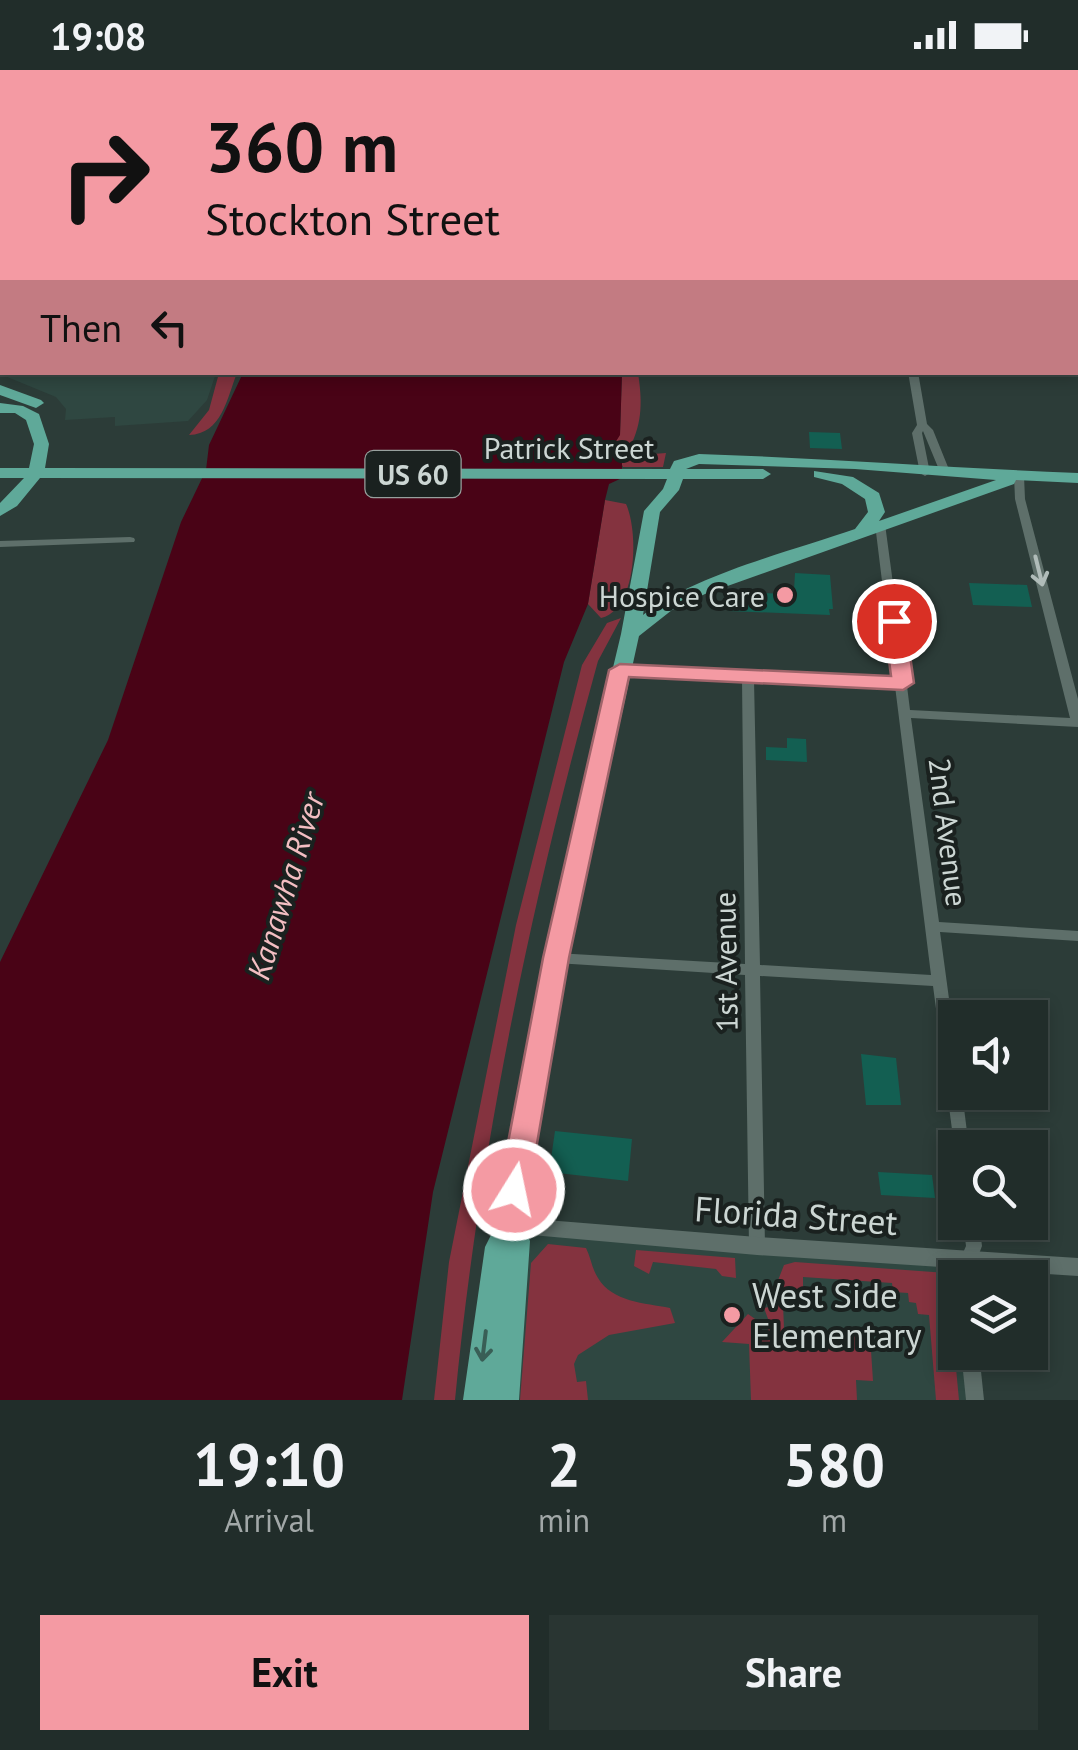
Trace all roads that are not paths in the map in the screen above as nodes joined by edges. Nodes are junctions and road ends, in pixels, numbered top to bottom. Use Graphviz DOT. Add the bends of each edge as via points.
graph roads {
  1 [pos="913,375"];
  2 [pos="0,390"];
  3 [pos="0,408"];
  4 [pos="922,425"];
  5 [pos="41,444"];
  6 [pos="924,468"];
  7 [pos="951,472"];
  8 [pos="820,474"];
  9 [pos="0,475"];
  10 [pos="1019,476"];
  11 [pos="1078,476"];
  12 [pos="947,502"];
  13 [pos="0,511"];
  14 [pos="871,527"];
  15 [pos="130,540"];
  16 [pos="0,544"];
  17 [pos="638,597"];
  18 [pos="660,611"];
  19 [pos="630,634"];
  20 [pos="620,670"];
  21 [pos="748,676"];
  22 [pos="903,683"];
  23 [pos="906,714"];
  24 [pos="1078,722"];
  25 [pos="934,927"];
  26 [pos="1078,936"];
  27 [pos="556,958"];
  28 [pos="753,972"];
  29 [pos="938,981"];
  30 [pos="959,1130"];
  31 [pos="509,1225"];
  32 [pos="756,1246"];
  33 [pos="938,1265"];
  34 [pos="1048,1267"];
  35 [pos="1078,1267"];
  36 [pos="972,1370"];
  37 [pos="478,1400"];
  38 [pos="504,1400"];
  39 [pos="976,1400"];
  1 -- 4 [label="street"];
  2 -- 5 [label="main road" via="42,408 48,426"];
  3 -- 5 [label="main road" via="33,416"];
  4 -- 6 [label="street" via="917,433"];
  4 -- 7 [label="street"];
  5 -- 13 [label="main road" via="33,480"];
  6 -- 7 [label="main road, Patrick Street / US 60"];
  6 -- 8 [label="main road, Patrick Street / US 60"];
  6 -- 17 [label="main road" via="683,462 652,511"];
  7 -- 10 [label="main road, Patrick Street / US 60"];
  7 -- 11 [label="main road, Patrick Street / US 60"];
  7 -- 12 [label="main road"];
  8 -- 9 [label="main road, Patrick Street / US 60"];
  8 -- 14 [label="main road" via="873,496 877,512"];
  10 -- 11 [label="main road, Patrick Street / US 60"];
  10 -- 12 [label="main road"];
  10 -- 24 [label="street, one-way"];
  12 -- 14 [label="main road"];
  14 -- 18 [label="main road" via="698,590"];
  14 -- 22 [label="street, 2nd Avenue"];
  15 -- 16 [label="street"];
  17 -- 18 [label="main road" via="644,609"];
  17 -- 19 [label="main road"];
  18 -- 19 [label="main road"];
  19 -- 20 [label="main road"];
  20 -- 21 [label="street"];
  20 -- 27 [label="main road"];
  21 -- 22 [label="street"];
  21 -- 28 [label="street, 1st Avenue"];
  22 -- 23 [label="street, 2nd Avenue"];
  23 -- 24 [label="street"];
  23 -- 25 [label="street, 2nd Avenue"];
  25 -- 26 [label="street"];
  25 -- 29 [label="street, 2nd Avenue"];
  27 -- 28 [label="street"];
  27 -- 31 [label="main road"];
  28 -- 29 [label="street"];
  28 -- 32 [label="street, 1st Avenue"];
  29 -- 30 [label="street, 2nd Avenue"];
  31 -- 32 [label="street, Florida Street"];
  31 -- 37 [label="main road, one-way" via="499,1247"];
  31 -- 38 [label="main road" via="516,1249"];
  32 -- 33 [label="street, Florida Street"];
  34 -- 35 [label="street, Florida Street"];
  36 -- 39 [label="street"];
}
